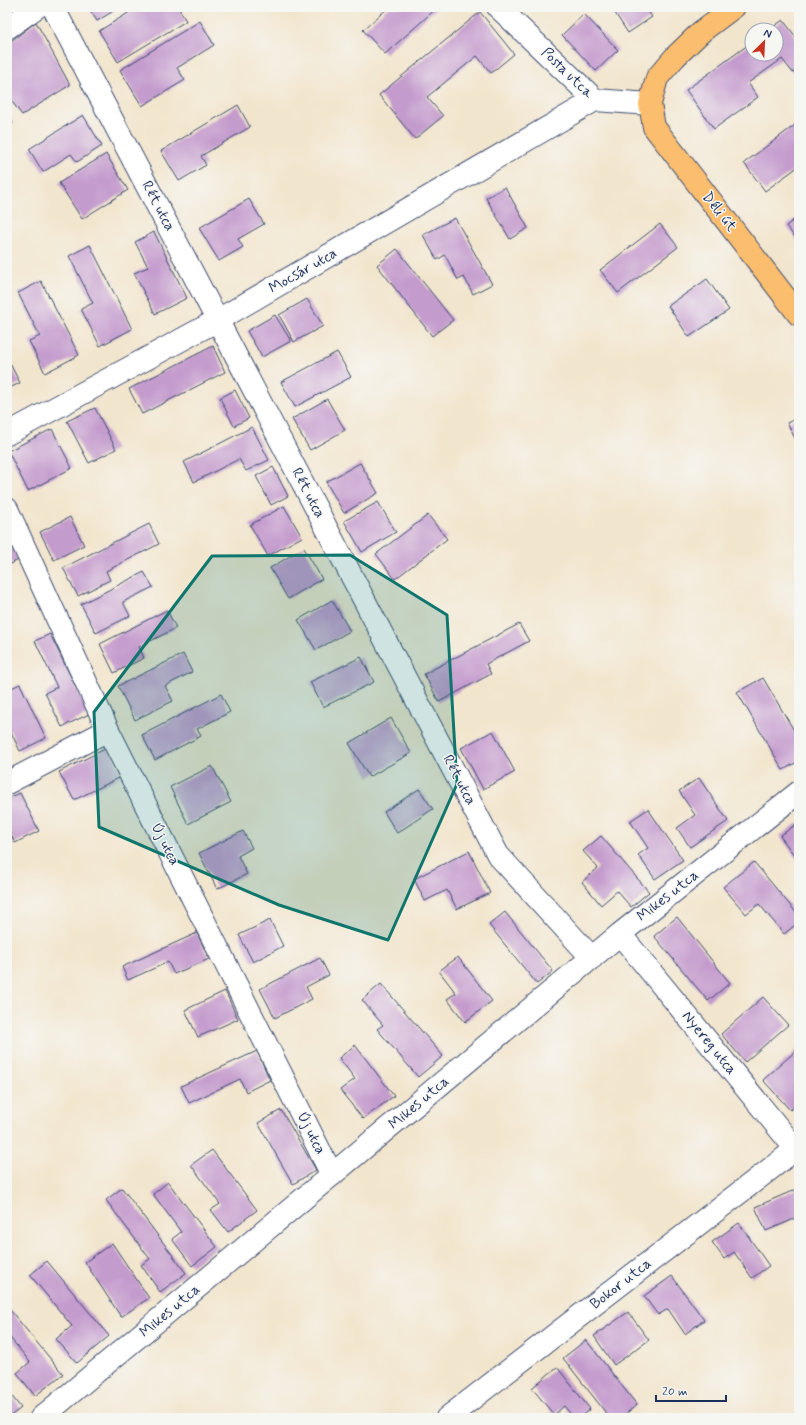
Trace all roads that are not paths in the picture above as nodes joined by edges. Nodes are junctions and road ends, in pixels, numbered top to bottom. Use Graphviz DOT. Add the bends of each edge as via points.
graph roads {
  1 [pos="37,7"];
  2 [pos="54,7"];
  3 [pos="498,7"];
  4 [pos="734,7"];
  5 [pos="7,28"];
  6 [pos="595,100"];
  7 [pos="650,104"];
  8 [pos="799,315"];
  9 [pos="218,320"];
  10 [pos="7,434"];
  11 [pos="7,508"];
  12 [pos="108,730"];
  13 [pos="7,783"];
  14 [pos="799,792"];
  15 [pos="620,934"];
  16 [pos="592,958"];
  17 [pos="798,1151"];
  18 [pos="332,1175"];
  19 [pos="41,1418"];
  20 [pos="447,1418"];
  1 -- 5 [label="street"];
  2 -- 9 [label="street, Rét utca"];
  3 -- 6 [label="street, Posta utca"];
  4 -- 7 [label="main road" via="702,31 675,57 657,78"];
  6 -- 7 [label="street, Posta utca"];
  6 -- 9 [label="street, Mocsár utca"];
  7 -- 8 [label="main road, Déli út" via="654,127"];
  9 -- 10 [label="street, Mocsár utca"];
  9 -- 16 [label="street, Rét utca" via="498,855"];
  11 -- 12 [label="street, Új utca"];
  12 -- 13 [label="street"];
  12 -- 18 [label="street, Új utca"];
  14 -- 15 [label="street, Mikes utca"];
  15 -- 16 [label="street, Mikes utca"];
  15 -- 17 [label="street, Nyereg utca"];
  16 -- 18 [label="street, Mikes utca"];
  17 -- 20 [label="street, Bokor utca"];
  18 -- 19 [label="street, Mikes utca"];
}
